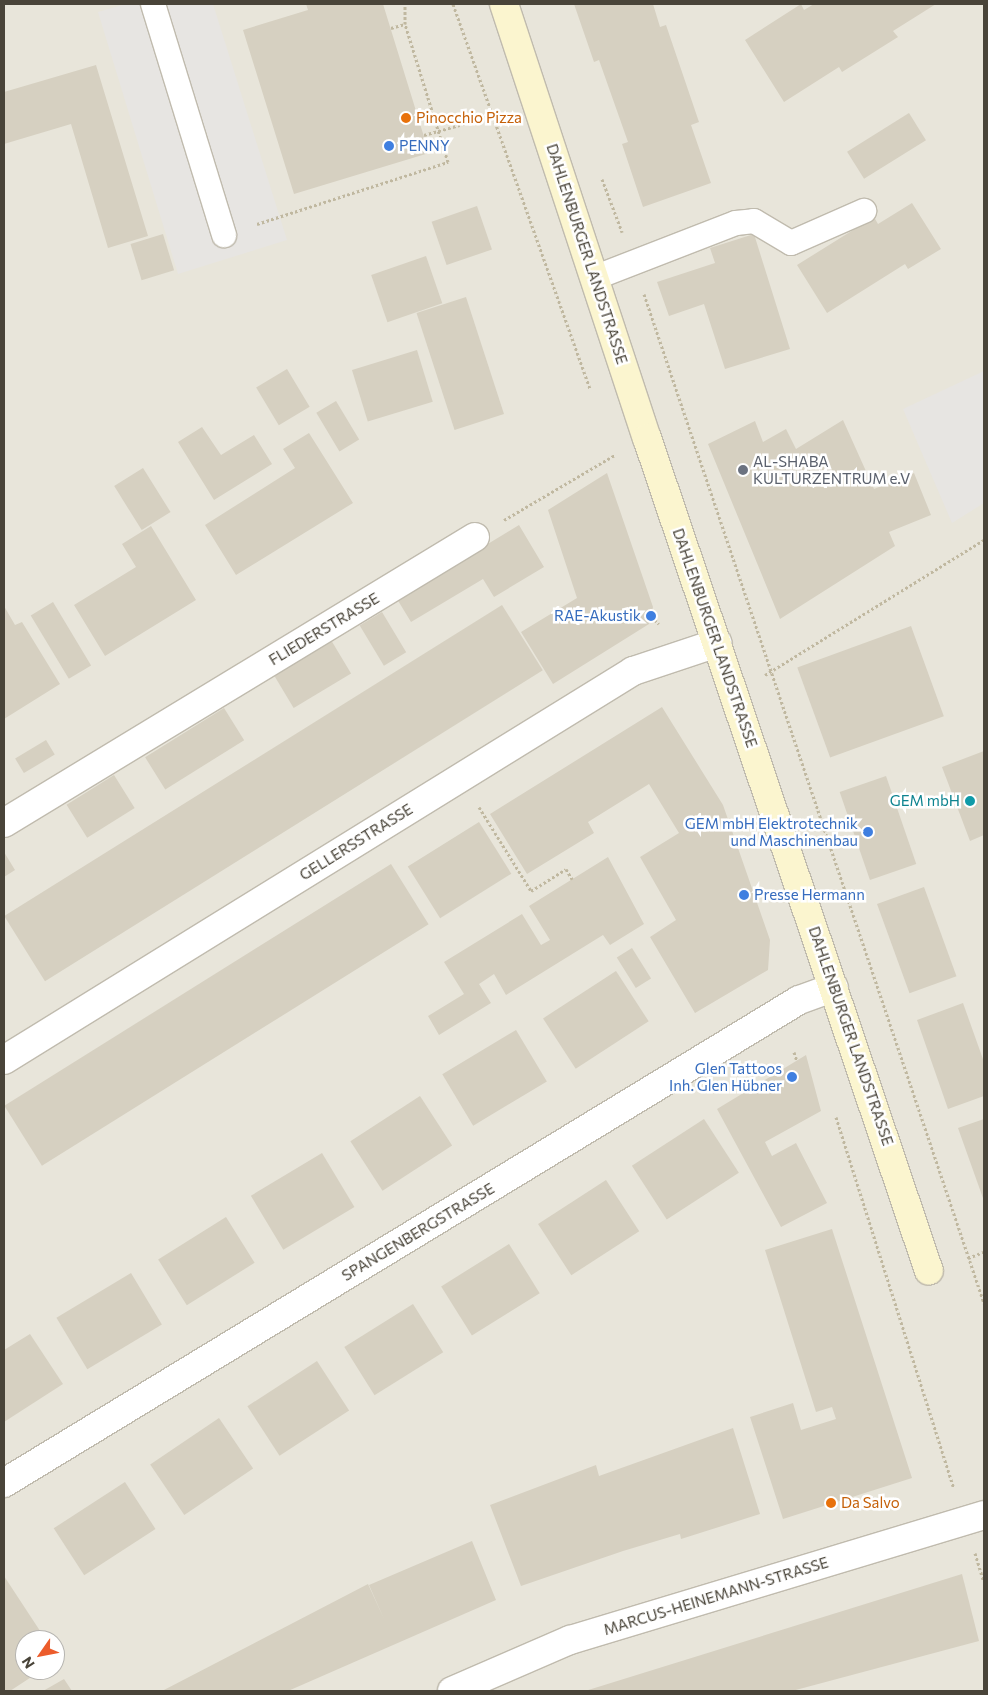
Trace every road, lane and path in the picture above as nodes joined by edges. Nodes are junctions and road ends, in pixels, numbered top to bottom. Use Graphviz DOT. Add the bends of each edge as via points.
graph roads {
  1 [pos="153,4"];
  2 [pos="405,4"];
  3 [pos="452,4"];
  4 [pos="504,4"];
  5 [pos="405,24"];
  6 [pos="391,28"];
  7 [pos="492,116"];
  8 [pos="438,132"];
  9 [pos="424,136"];
  10 [pos="599,171"];
  11 [pos="864,211"];
  12 [pos="224,235"];
  13 [pos="634,264"];
  14 [pos="594,278"];
  15 [pos="591,391"];
  16 [pos="647,438"];
  17 [pos="611,446"];
  18 [pos="614,456"];
  19 [pos="618,465"];
  20 [pos="475,537"];
  21 [pos="984,540"];
  22 [pos="651,616"];
  23 [pos="660,626"];
  24 [pos="717,643"];
  25 [pos="773,670"];
  26 [pos="734,694"];
  27 [pos="485,817"];
  28 [pos="4,823"];
  29 [pos="572,879"];
  30 [pos="834,987"];
  31 [pos="794,1052"];
  32 [pos="4,1060"];
  33 [pos="797,1061"];
  34 [pos="834,1111"];
  35 [pos="929,1271"];
  36 [pos="984,1303"];
  37 [pos="4,1483"];
  38 [pos="974,1518"];
  39 [pos="984,1582"];
  40 [pos="452,1691"];
  1 -- 12 [label="lane"];
  2 -- 5 [label="path"];
  3 -- 7 [label="path"];
  4 -- 14 [label="main road, DAHLENBURGER LANDSTRASSE"];
  5 -- 6 [label="path"];
  5 -- 8 [label="path"];
  7 -- 8 [label="path"];
  7 -- 15 [label="path"];
  8 -- 9 [label="path"];
  8 -- 12 [label="path" via="448,162"];
  10 -- 13 [label="path"];
  11 -- 13 [label="lane" via="791,243 754,221 736,223"];
  13 -- 14 [label="lane"];
  13 -- 25 [label="path"];
  14 -- 16 [label="main road, DAHLENBURGER LANDSTRASSE"];
  16 -- 18 [label="path"];
  16 -- 24 [label="main road, DAHLENBURGER LANDSTRASSE"];
  17 -- 18 [label="path"];
  18 -- 19 [label="path"];
  18 -- 20 [label="path"];
  20 -- 28 [label="street, FLIEDERSTRASSE"];
  21 -- 25 [label="path"];
  22 -- 23 [label="path"];
  24 -- 26 [label="main road, DAHLENBURGER LANDSTRASSE"];
  24 -- 32 [label="street, GELLERSSTRASSE" via="633,670"];
  25 -- 26 [label="path"];
  25 -- 36 [label="path"];
  26 -- 30 [label="main road, DAHLENBURGER LANDSTRASSE"];
  27 -- 29 [label="path" via="531,892 566,869"];
  30 -- 35 [label="main road, DAHLENBURGER LANDSTRASSE"];
  30 -- 37 [label="street, SPANGENBERGSTRASSE" via="800,1000"];
  31 -- 33 [label="path"];
  34 -- 38 [label="path"];
  38 -- 39 [label="path"];
  38 -- 40 [label="street, MARCUS-HEINEMANN-STRASSE" via="570,1640"];
}
